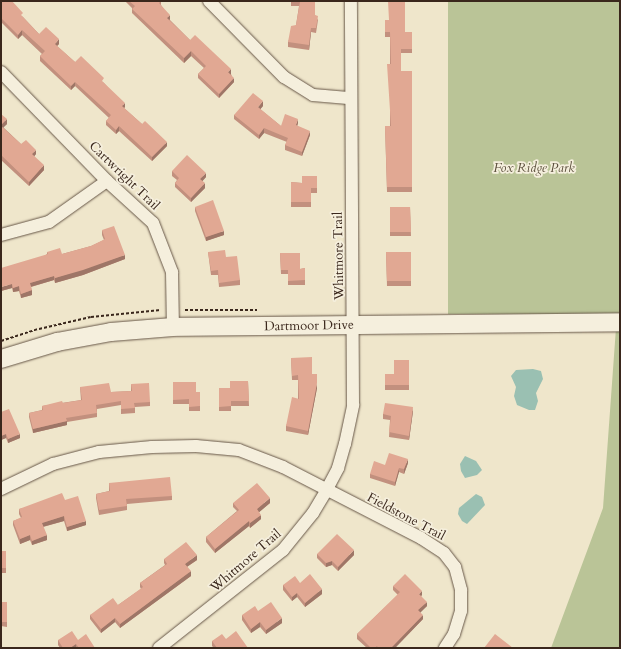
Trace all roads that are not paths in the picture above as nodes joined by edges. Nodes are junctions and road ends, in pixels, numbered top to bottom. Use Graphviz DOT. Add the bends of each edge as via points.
graph roads {
  1 [pos="209,1"];
  2 [pos="351,1"];
  3 [pos="1,72"];
  4 [pos="351,98"];
  5 [pos="107,181"];
  6 [pos="1,235"];
  7 [pos="620,322"];
  8 [pos="353,326"];
  9 [pos="173,327"];
  10 [pos="1,358"];
  11 [pos="1,489"];
  12 [pos="326,491"];
  13 [pos="159,648"];
  14 [pos="444,648"];
  1 -- 4 [label="street" via="284,77 313,95"];
  2 -- 4 [label="street, Whitmore Trail"];
  3 -- 5 [label="street, Cartwright Trail"];
  4 -- 8 [label="street, Whitmore Trail"];
  5 -- 6 [label="street" via="49,222"];
  5 -- 9 [label="street, Cartwright Trail" via="153,223 172,272"];
  7 -- 8 [label="street, Dartmoor Drive"];
  8 -- 9 [label="street, Dartmoor Drive"];
  8 -- 12 [label="street, Whitmore Trail" via="352,405 342,456"];
  9 -- 10 [label="street, Dartmoor Drive" via="111,332 57,342"];
  11 -- 12 [label="street, Fieldstone Trail" via="53,464 99,452 196,446 239,450 283,467"];
  12 -- 13 [label="street, Whitmore Trail" via="313,513 283,550"];
  12 -- 14 [label="street, Fieldstone Trail" via="421,538 444,553 455,567 461,590 461,611 454,634"];
}
